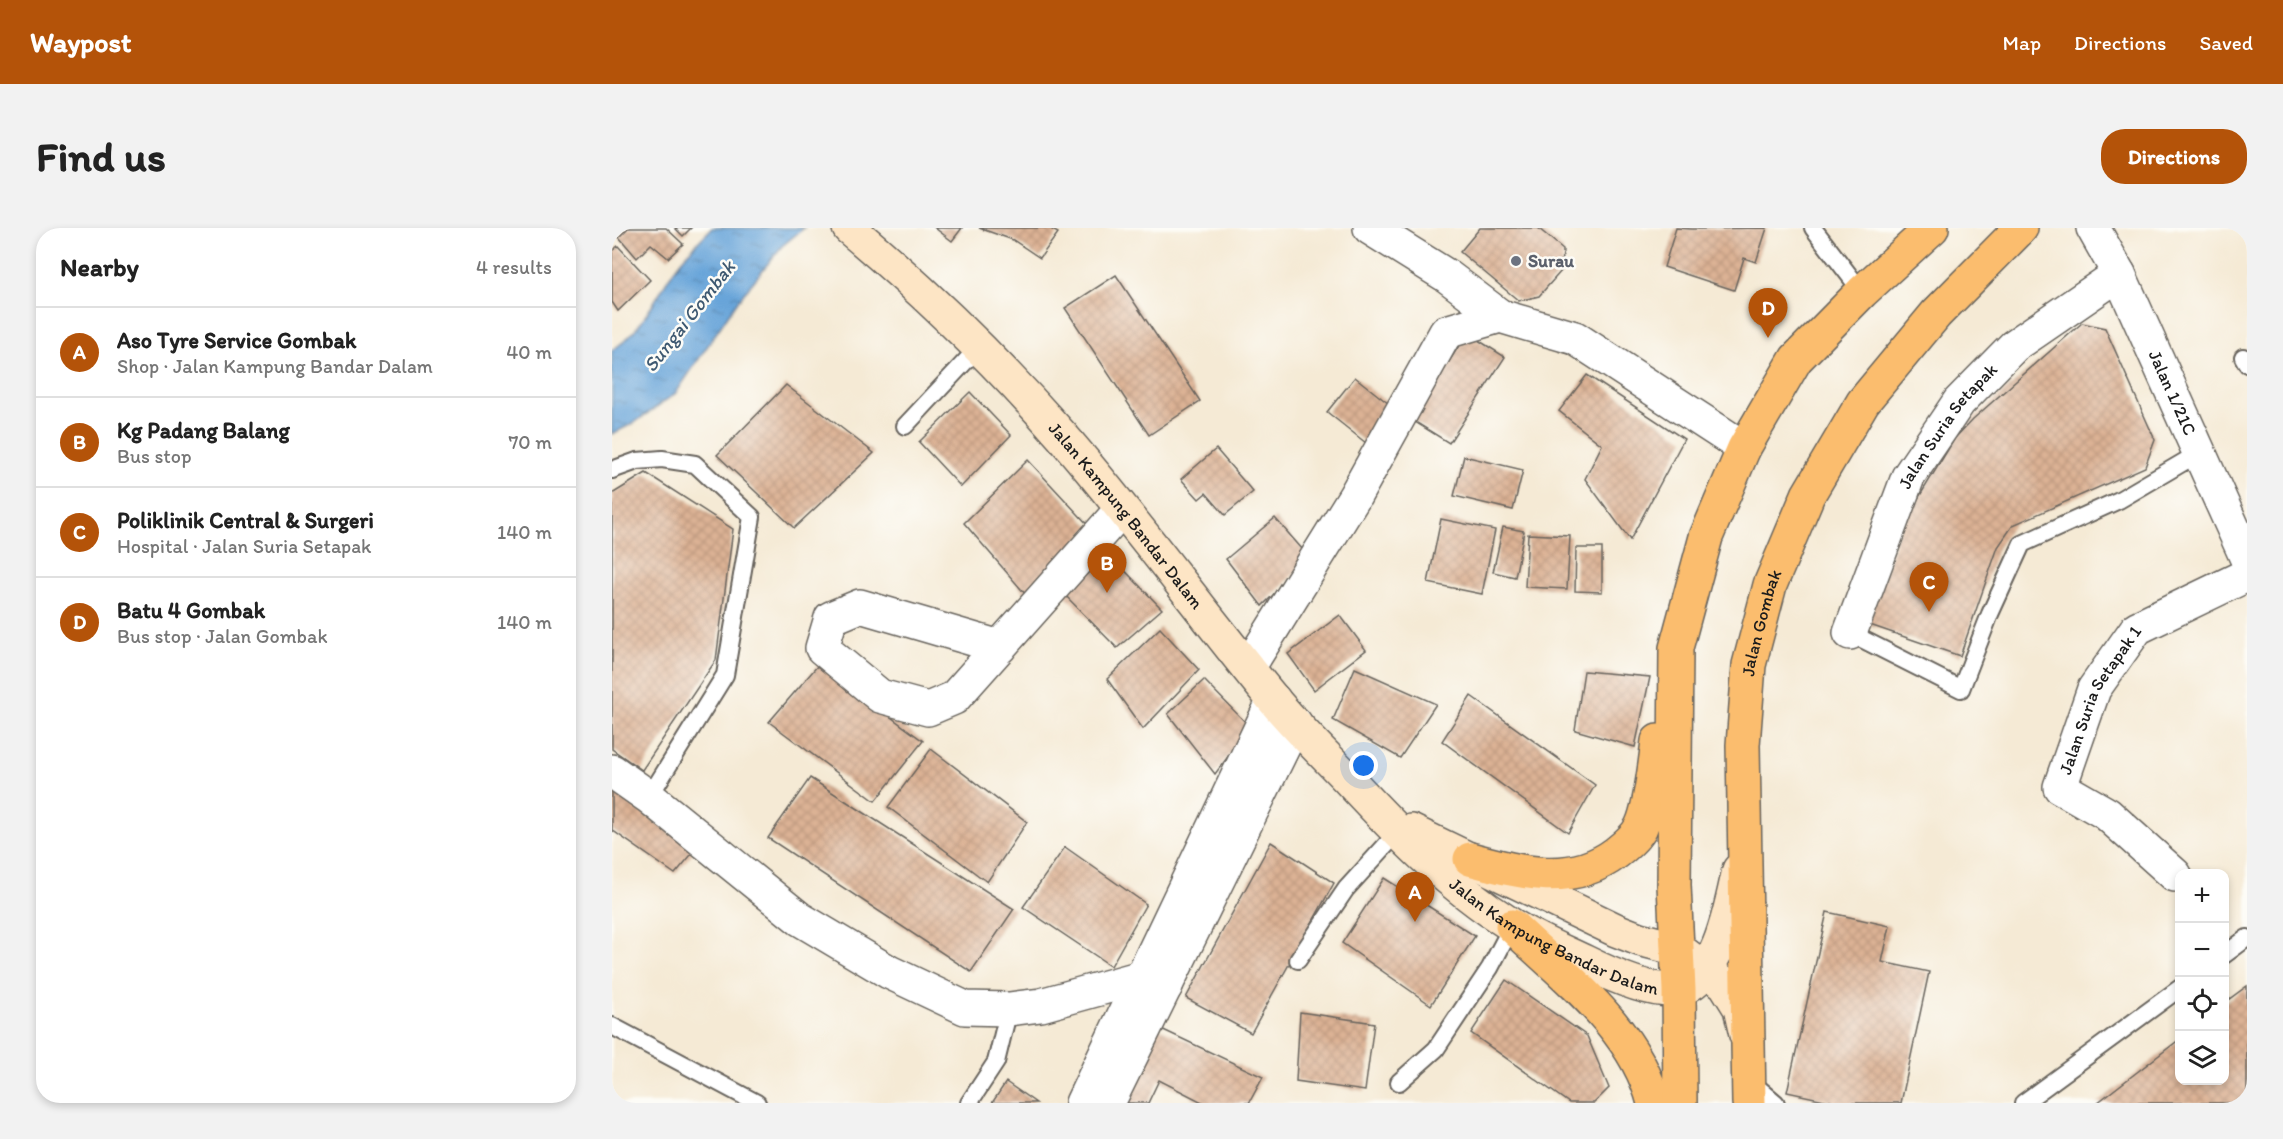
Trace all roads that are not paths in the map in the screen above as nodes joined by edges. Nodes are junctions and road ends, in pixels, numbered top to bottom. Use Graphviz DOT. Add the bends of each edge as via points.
graph roads {
  1 [pos="1370,228"];
  2 [pos="1812,228"];
  3 [pos="1932,228"];
  4 [pos="2020,228"];
  5 [pos="2093,228"];
  6 [pos="859,235"];
  7 [pos="2119,274"];
  8 [pos="1862,292"];
  9 [pos="1500,316"];
  10 [pos="978,348"];
  11 [pos="905,426"];
  12 [pos="1744,448"];
  13 [pos="2199,453"];
  14 [pos="612,470"];
  15 [pos="1121,510"];
  16 [pos="2247,559"];
  17 [pos="2247,575"];
  18 [pos="1850,633"];
  19 [pos="999,647"];
  20 [pos="1676,648"];
  21 [pos="1248,668"];
  22 [pos="1284,712"];
  23 [pos="612,771"];
  24 [pos="649,797"];
  25 [pos="1391,825"];
  26 [pos="1744,848"];
  27 [pos="1470,859"];
  28 [pos="2175,875"];
  29 [pos="1512,926"];
  30 [pos="2247,938"];
  31 [pos="1678,949"];
  32 [pos="2229,951"];
  33 [pos="1298,960"];
  34 [pos="1707,969"];
  35 [pos="1154,982"];
  36 [pos="1679,990"];
  37 [pos="2175,992"];
  38 [pos="1009,1009"];
  39 [pos="612,1026"];
  40 [pos="1749,1047"];
  41 [pos="1400,1082"];
  42 [pos="1749,1092"];
  43 [pos="757,1103"];
  44 [pos="969,1103"];
  45 [pos="1082,1103"];
  46 [pos="1108,1103"];
  47 [pos="1654,1103"];
  48 [pos="1680,1103"];
  49 [pos="1776,1103"];
  50 [pos="2023,1103"];
  1 -- 9 [label="street" via="1447,276"];
  2 -- 8 [label="lane"];
  3 -- 8 [label="main road"];
  4 -- 26 [label="main road, Jalan Gombak" via="1936,314 1863,402 1808,495 1770,585 1749,665 1743,745"];
  5 -- 7 [label="street, Jalan 1/21C"];
  6 -- 10 [label="street, Jalan Kampung Bandar Dalam"];
  7 -- 13 [label="street, Jalan 1/21C"];
  7 -- 18 [label="street, Jalan Suria Setapak" via="2014,346 1959,402 1908,477"];
  8 -- 12 [label="main road" via="1796,359"];
  9 -- 12 [label="street" via="1575,338"];
  9 -- 21 [label="street" via="1446,332 1355,496"];
  10 -- 11 [label="lane"];
  10 -- 15 [label="street, Jalan Kampung Bandar Dalam" via="1061,436"];
  12 -- 20 [label="main road" via="1706,537"];
  13 -- 16 [label="street, Jalan 1/21C"];
  13 -- 18 [label="lane" via="2119,500 2022,544 1961,689"];
  14 -- 24 [label="lane" via="637,461 663,459 695,464 752,518 725,675"];
  15 -- 19 [label="street"];
  15 -- 21 [label="street, Jalan Kampung Bandar Dalam"];
  17 -- 28 [label="street, Jalan Suria Setapak 1" via="2137,628 2094,689 2060,787 2107,814"];
  19 -- 19 [label="street" via="860,606 831,618 822,648 880,696 928,709 954,698"];
  20 -- 27 [label="main road" via="1641,827 1625,846 1607,860 1558,875 1525,873"];
  20 -- 31 [label="main road" via="1674,885"];
  21 -- 22 [label="street, Jalan Kampung Bandar Dalam"];
  22 -- 25 [label="street, Jalan Kampung Bandar Dalam"];
  22 -- 35 [label="street"];
  23 -- 24 [label="street"];
  24 -- 38 [label="street" via="800,919 889,972 965,1008"];
  25 -- 27 [label="street, Jalan Kampung Bandar Dalam"];
  25 -- 29 [label="street, Jalan Kampung Bandar Dalam" via="1459,888"];
  25 -- 33 [label="lane"];
  26 -- 34 [label="street, Jalan Kampung Bandar Dalam" via="1729,915"];
  26 -- 40 [label="main road, Jalan Gombak"];
  27 -- 31 [label="street, Jalan Kampung Bandar Dalam" via="1616,930"];
  29 -- 36 [label="street, Jalan Kampung Bandar Dalam" via="1612,975 1644,986"];
  29 -- 41 [label="lane" via="1490,968 1436,1049"];
  29 -- 47 [label="main road" via="1599,1009 1632,1051"];
  30 -- 32 [label="lane"];
  31 -- 34 [label="street, Jalan Kampung Bandar Dalam"];
  31 -- 36 [label="main road"];
  34 -- 36 [label="street, Jalan Kampung Bandar Dalam" via="1696,982"];
  34 -- 40 [label="street, Jalan Kampung Bandar Dalam" via="1725,984 1740,1008"];
  35 -- 38 [label="street"];
  35 -- 45 [label="street"];
  35 -- 46 [label="street"];
  36 -- 48 [label="main road"];
  37 -- 50 [label="lane"];
  38 -- 44 [label="lane" via="996,1062"];
  39 -- 43 [label="lane"];
  40 -- 42 [label="main road, Jalan Gombak"];
  42 -- 49 [label="lane"];
}
